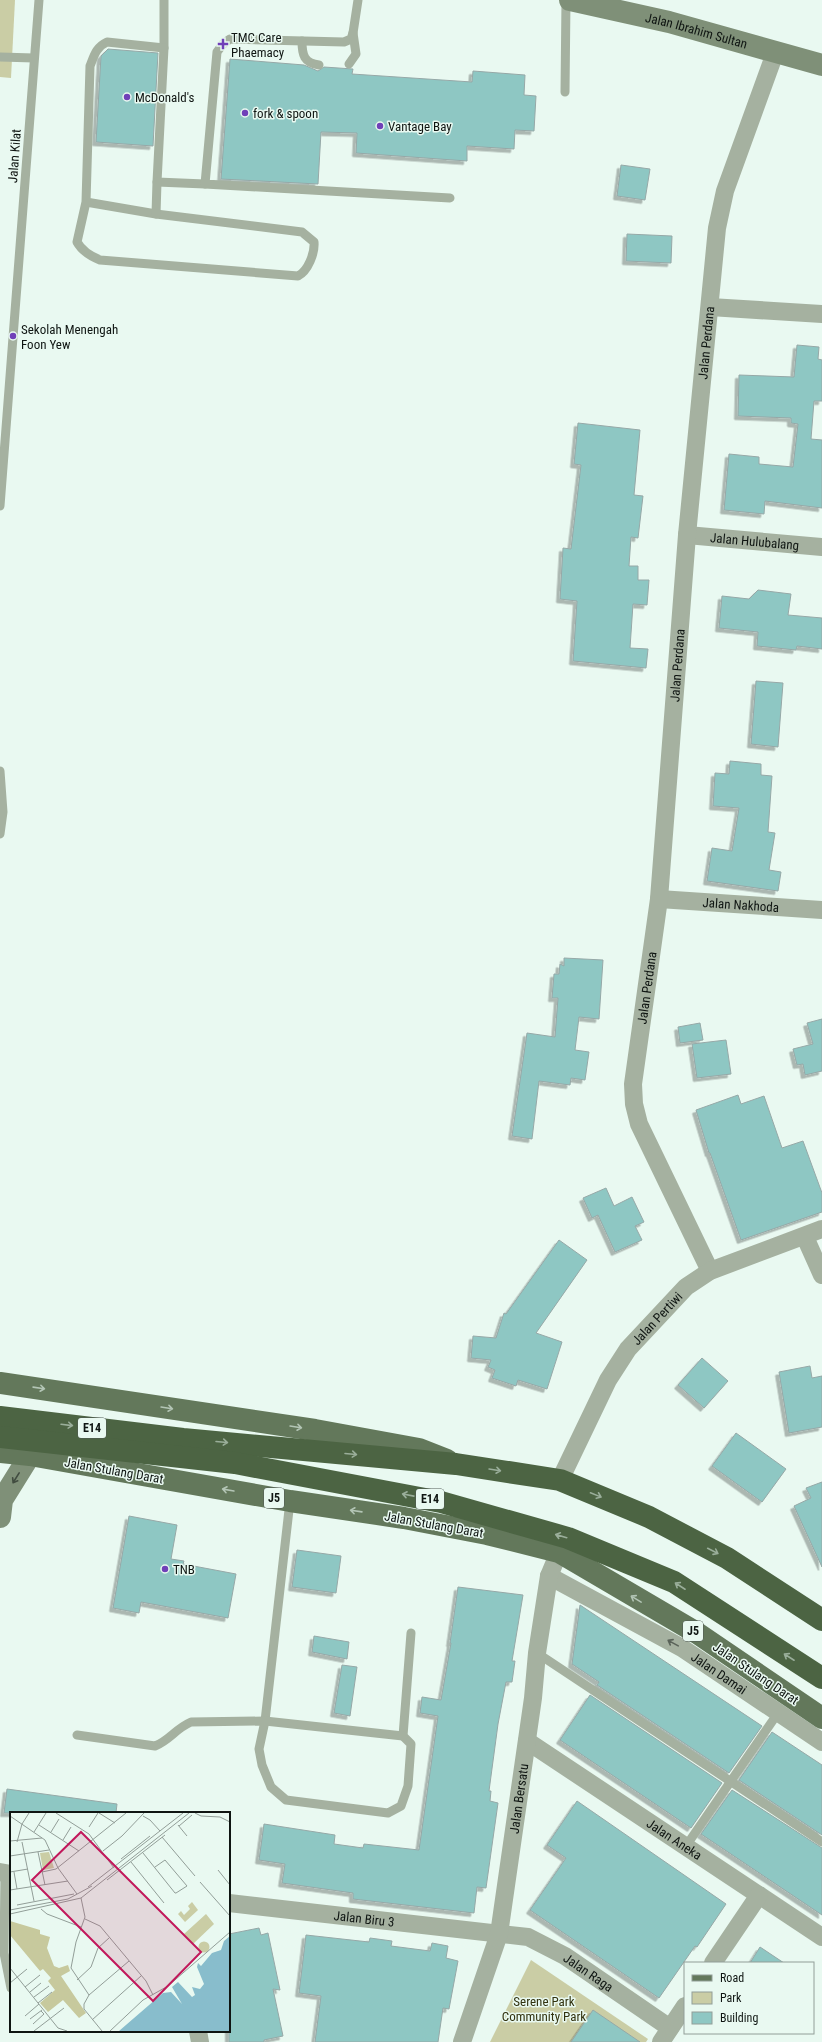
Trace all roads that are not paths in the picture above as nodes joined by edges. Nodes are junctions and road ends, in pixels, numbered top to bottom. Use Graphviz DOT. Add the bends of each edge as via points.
graph roads {
  1 [pos="39,0"];
  2 [pos="164,0"];
  3 [pos="358,0"];
  4 [pos="566,0"];
  5 [pos="570,0"];
  6 [pos="354,33"];
  7 [pos="302,40"];
  8 [pos="164,48"];
  9 [pos="775,53"];
  10 [pos="0,57"];
  11 [pos="34,58"];
  12 [pos="350,64"];
  13 [pos="319,65"];
  14 [pos="822,65"];
  15 [pos="565,92"];
  16 [pos="158,182"];
  17 [pos="206,184"];
  18 [pos="450,198"];
  19 [pos="86,202"];
  20 [pos="156,214"];
  21 [pos="710,307"];
  22 [pos="822,314"];
  23 [pos="4,392"];
  24 [pos="0,506"];
  25 [pos="687,535"];
  26 [pos="822,547"];
  27 [pos="0,771"];
  28 [pos="0,834"];
  29 [pos="659,899"];
  30 [pos="822,910"];
  31 [pos="822,1229"];
  32 [pos="805,1237"];
  33 [pos="710,1271"];
  34 [pos="822,1275"];
  35 [pos="0,1383"];
  36 [pos="0,1417"];
  37 [pos="0,1437"];
  38 [pos="0,1452"];
  39 [pos="30,1455"];
  40 [pos="456,1464"];
  41 [pos="560,1480"];
  42 [pos="290,1501"];
  43 [pos="1,1505"];
  44 [pos="559,1552"];
  45 [pos="549,1576"];
  46 [pos="822,1620"];
  47 [pos="410,1633"];
  48 [pos="537,1653"];
  49 [pos="822,1678"];
  50 [pos="778,1713"];
  51 [pos="822,1718"];
  52 [pos="265,1720"];
  53 [pos="77,1735"];
  54 [pos="403,1736"];
  55 [pos="527,1741"];
  56 [pos="822,1742"];
  57 [pos="731,1781"];
  58 [pos="822,1842"];
  59 [pos="686,1846"];
  60 [pos="5,1873"];
  61 [pos="759,1895"];
  62 [pos="230,1903"];
  63 [pos="499,1934"];
  64 [pos="822,1937"];
  65 [pos="2,1953"];
  66 [pos="714,1962"];
  67 [pos="10,1984"];
  68 [pos="684,2008"];
  69 [pos="198,2032"];
  70 [pos="666,2035"];
  71 [pos="200,2042"];
  72 [pos="462,2042"];
  1 -- 11 [label="lane, Jalan Kilat"];
  2 -- 8 [label="lane"];
  3 -- 6 [label="lane"];
  4 -- 15 [label="lane"];
  5 -- 9 [label="street, Jalan Ibrahim Sultan" via="719,35"];
  6 -- 7 [label="lane" via="351,39 344,42"];
  6 -- 12 [label="lane" via="356,54"];
  7 -- 13 [label="lane" via="304,58"];
  7 -- 17 [label="lane" via="230,39 217,52"];
  8 -- 16 [label="lane"];
  8 -- 19 [label="lane" via="106,42 94,54 90,66"];
  9 -- 14 [label="street, Jalan Ibrahim Sultan"];
  9 -- 21 [label="street, Jalan Perdana" via="725,191 717,228"];
  10 -- 11 [label="lane"];
  11 -- 23 [label="lane, Jalan Kilat"];
  16 -- 17 [label="lane"];
  16 -- 20 [label="lane"];
  17 -- 18 [label="lane"];
  19 -- 20 [label="lane"];
  19 -- 20 [label="lane" via="77,242 80,248 100,260 298,276 305,272 315,248 314,242 302,232"];
  21 -- 22 [label="street"];
  21 -- 25 [label="street, Jalan Perdana"];
  23 -- 24 [label="lane, Jalan Kilat"];
  25 -- 26 [label="street, Jalan Hulubalang"];
  25 -- 29 [label="street, Jalan Perdana"];
  27 -- 28 [label="lane" via="3,812"];
  29 -- 30 [label="street, Jalan Nakhoda"];
  29 -- 33 [label="street, Jalan Perdana" via="633,1084 634,1104 639,1124"];
  31 -- 32 [label="street, Jalan Pertiwi"];
  32 -- 33 [label="street, Jalan Pertiwi"];
  32 -- 34 [label="street"];
  33 -- 41 [label="street, Jalan Pertiwi" via="686,1287 628,1349 608,1380"];
  35 -- 40 [label="main road, one-way" via="419,1449"];
  36 -- 40 [label="highway, E14, one-way" via="183,1439"];
  49 -- 37 [label="highway, E14, one-way" via="674,1582 568,1538 441,1502 235,1463"];
  38 -- 39 [label="main road, Jalan Stulang Darat / J5"];
  42 -- 39 [label="main road, Jalan Stulang Darat / J5, one-way"];
  39 -- 43 [label="street, one-way"];
  40 -- 41 [label="highway, E14, one-way"];
  41 -- 46 [label="highway, E14, one-way" via="649,1517 727,1558"];
  44 -- 42 [label="main road, Jalan Stulang Darat / J5, one-way" via="487,1534 404,1518"];
  42 -- 52 [label="lane"];
  44 -- 45 [label="street, Jalan Bersatu"];
  51 -- 44 [label="main road, Jalan Stulang Darat / J5, one-way" via="697,1633"];
  45 -- 48 [label="street, Jalan Bersatu"];
  50 -- 45 [label="street, Jalan Damai, one-way" via="682,1648"];
  47 -- 54 [label="lane"];
  48 -- 55 [label="street, Jalan Bersatu"];
  48 -- 57 [label="lane"];
  50 -- 56 [label="street, Jalan Damai"];
  50 -- 57 [label="lane"];
  52 -- 53 [label="lane" via="190,1722 180,1727 166,1742 155,1746"];
  52 -- 54 [label="lane"];
  52 -- 54 [label="lane" via="259,1749 262,1765 271,1787 286,1800 388,1813 401,1806 408,1786 411,1744"];
  55 -- 59 [label="street, Jalan Aneka"];
  55 -- 63 [label="street, Jalan Bersatu"];
  57 -- 58 [label="lane"];
  57 -- 59 [label="lane"];
  59 -- 61 [label="street, Jalan Aneka"];
  60 -- 65 [label="lane"];
  61 -- 64 [label="street, Jalan Aneka"];
  61 -- 66 [label="street"];
  62 -- 63 [label="street, Jalan Biru 3"];
  63 -- 70 [label="street, Jalan Raga" via="528,1937 565,1956"];
  63 -- 72 [label="street, Jalan Bersatu"];
  65 -- 67 [label="lane"];
  68 -- 70 [label="street"];
  69 -- 71 [label="street"];
}
